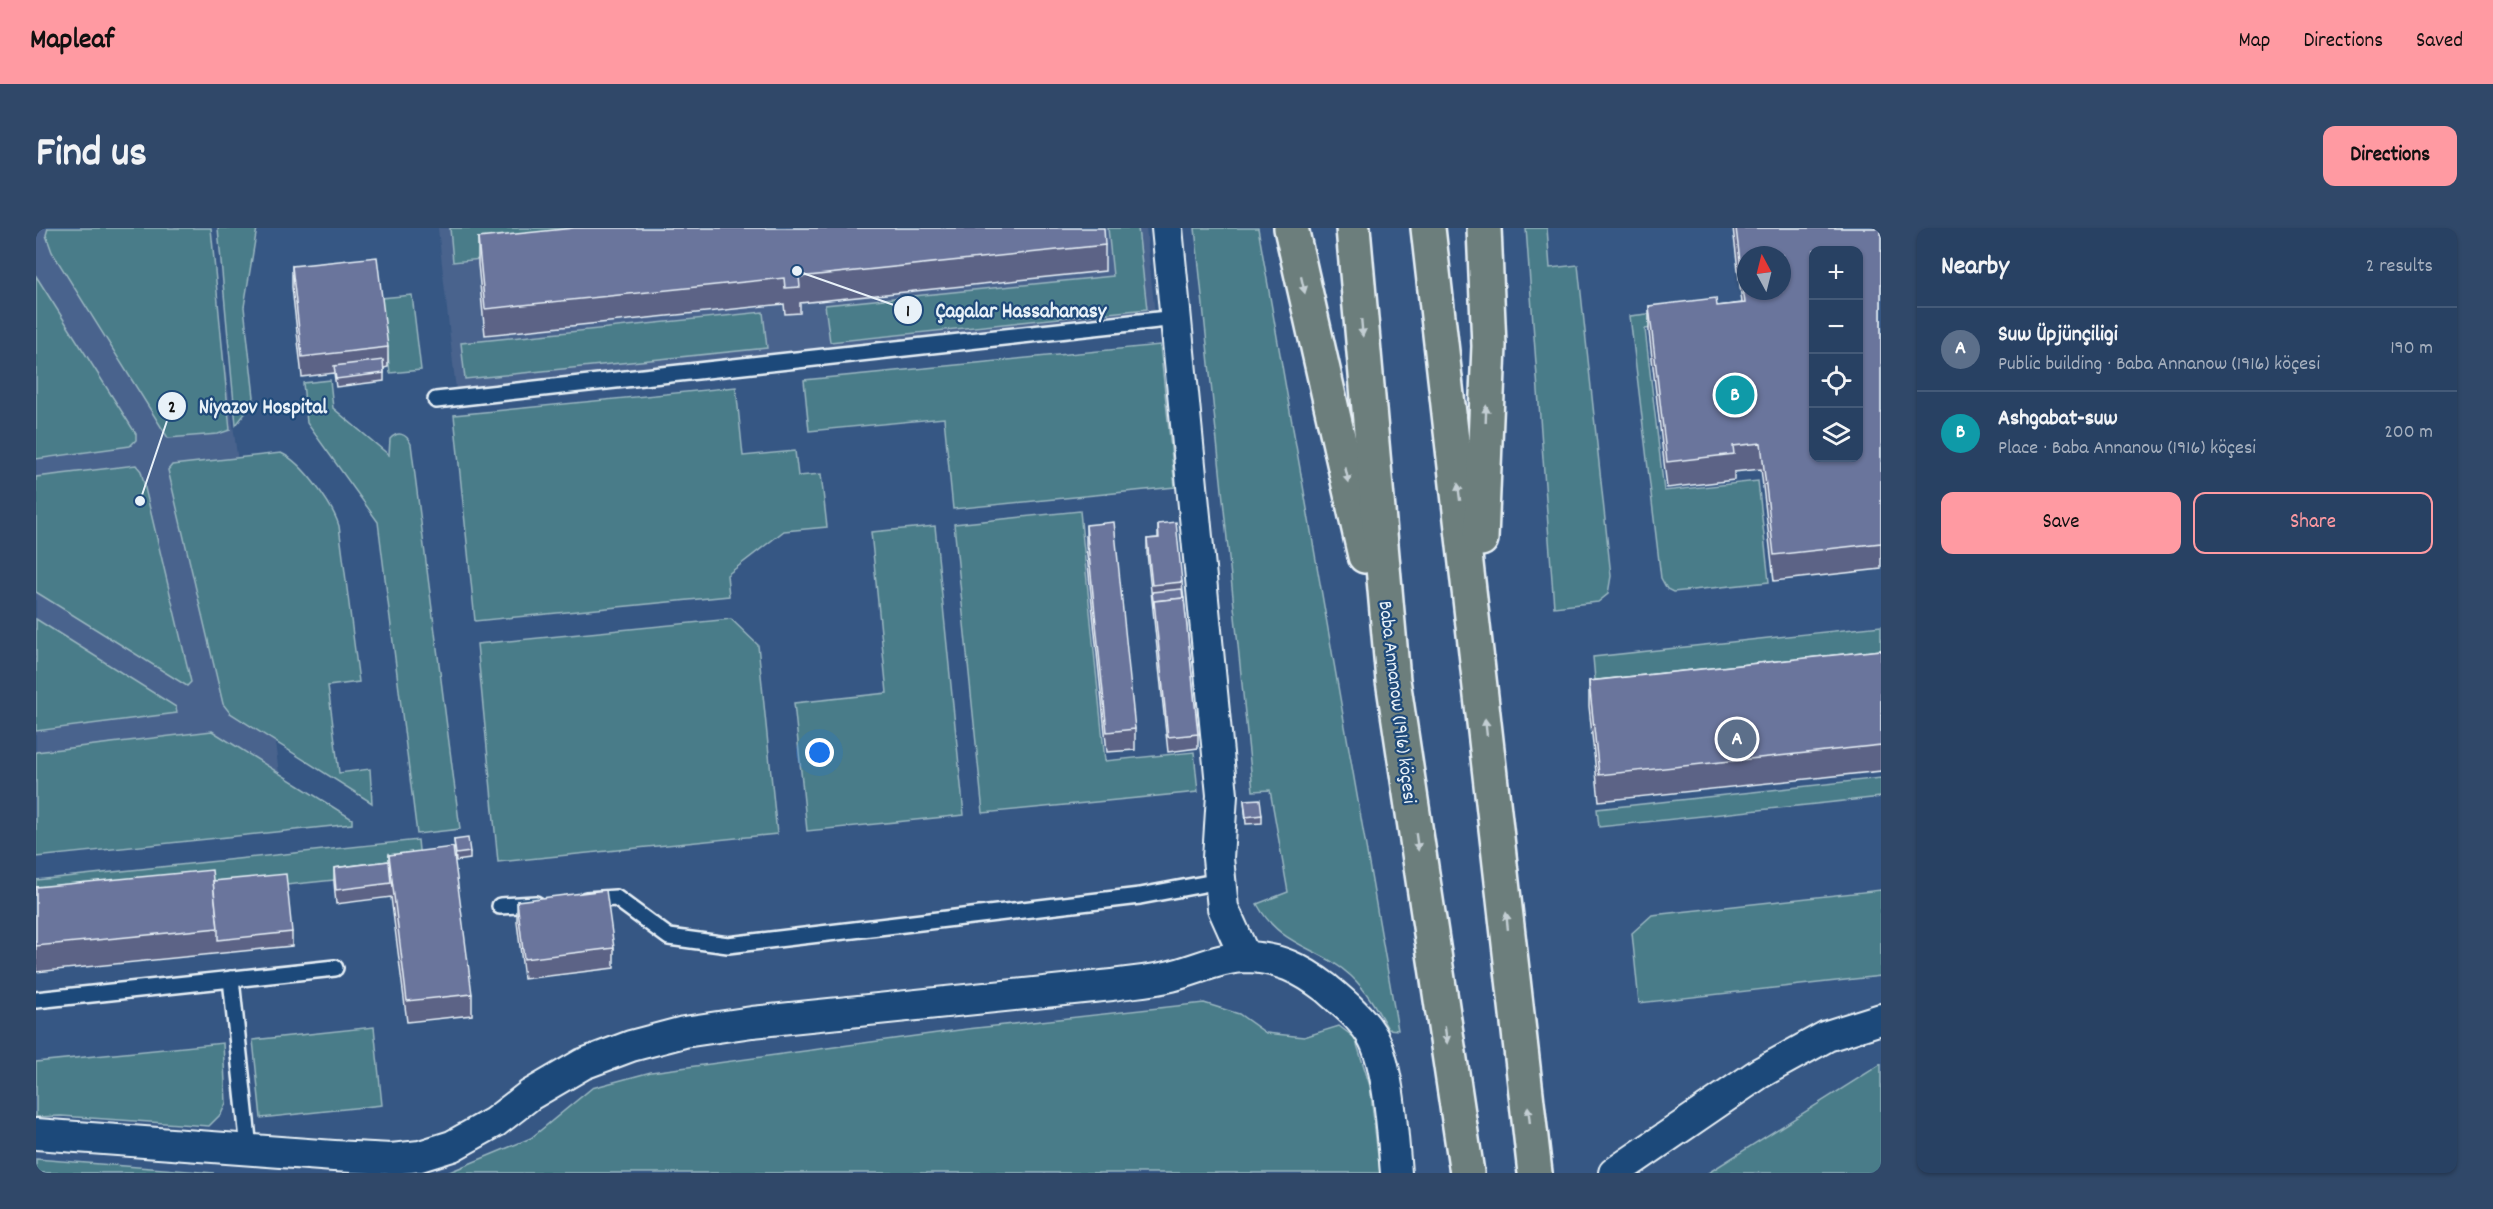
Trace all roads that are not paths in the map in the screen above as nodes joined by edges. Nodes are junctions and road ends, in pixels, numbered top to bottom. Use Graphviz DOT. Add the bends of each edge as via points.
graph roads {
  1 [pos="1167,228"];
  2 [pos="1290,228"];
  3 [pos="1353,228"];
  4 [pos="1428,228"];
  5 [pos="1484,228"];
  6 [pos="1176,318"];
  7 [pos="436,400"];
  8 [pos="1476,640"];
  9 [pos="1393,680"];
  10 [pos="1220,881"];
  11 [pos="570,902"];
  12 [pos="546,903"];
  13 [pos="500,906"];
  14 [pos="1245,957"];
  15 [pos="335,968"];
  16 [pos="231,979"];
  17 [pos="36,1000"];
  18 [pos="1881,1019"];
  19 [pos="36,1134"];
  20 [pos="249,1149"];
  21 [pos="1396,1173"];
  22 [pos="1467,1173"];
  23 [pos="1535,1173"];
  24 [pos="1614,1173"];
  1 -- 6 [label="street"];
  2 -- 9 [label="main road, one-way"];
  3 -- 9 [label="main road, Baba Annanow (1916) köçesi, one-way"];
  8 -- 4 [label="main road, one-way"];
  8 -- 5 [label="main road, one-way" via="1489,346"];
  6 -- 7 [label="lane"];
  6 -- 10 [label="street" via="1222,795"];
  23 -- 8 [label="main road, one-way"];
  9 -- 22 [label="main road, Baba Annanow (1916) köçesi, one-way"];
  10 -- 11 [label="lane" via="1140,896 728,945 669,937 616,898"];
  10 -- 14 [label="street" via="1222,908"];
  12 -- 13 [label="lane"];
  14 -- 20 [label="street" via="1170,976 1112,985 684,1032 583,1064 453,1146 420,1156 391,1159"];
  14 -- 21 [label="street" via="1276,960 1303,970 1342,1001 1371,1034 1379,1053 1391,1113"];
  15 -- 16 [label="lane"];
  16 -- 17 [label="lane"];
  16 -- 20 [label="lane"];
  18 -- 24 [label="street" via="1827,1036 1760,1073"];
  19 -- 20 [label="street"];
}
